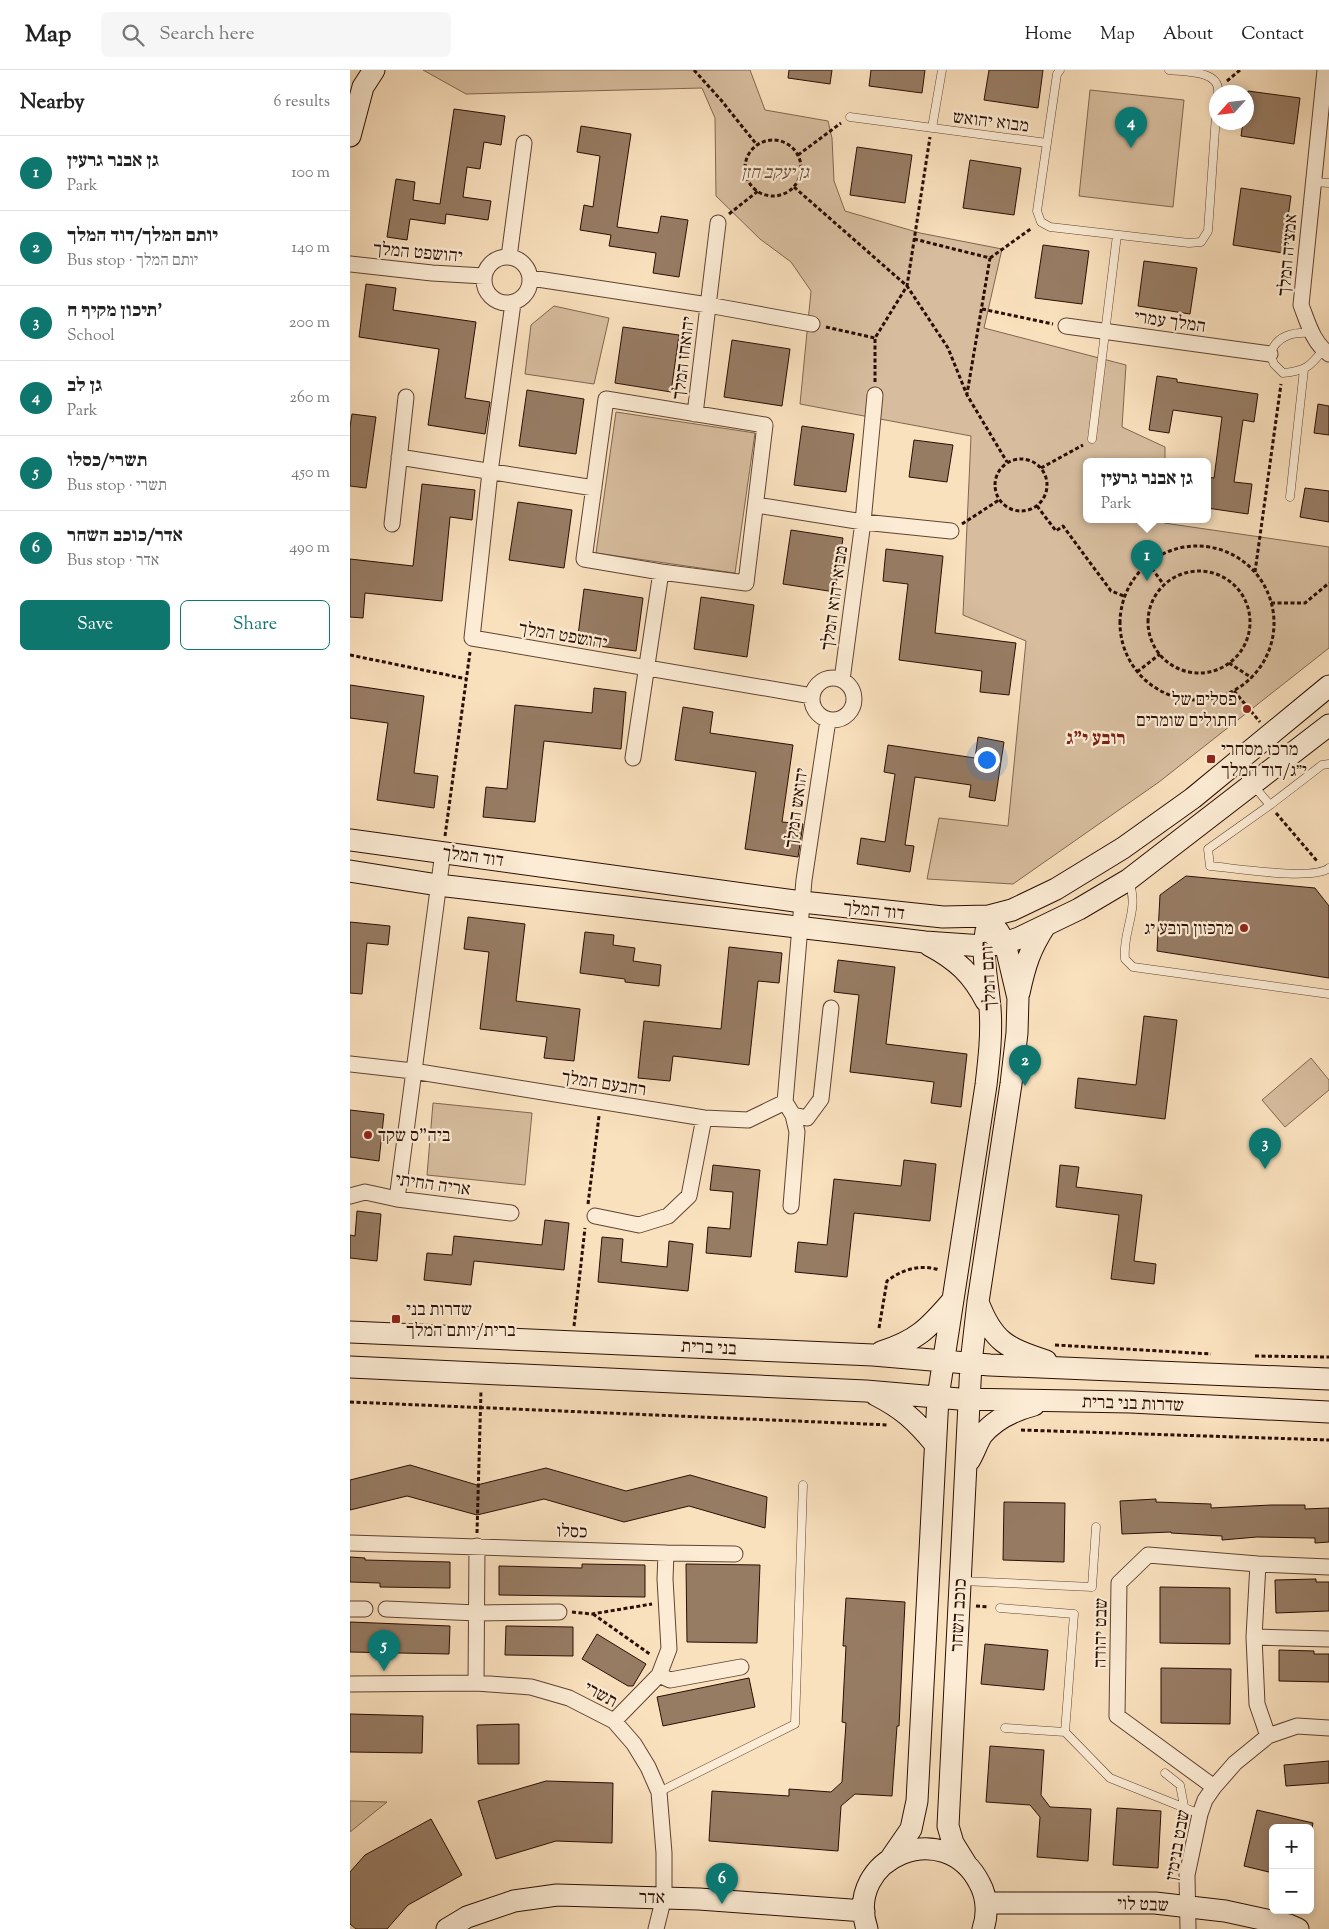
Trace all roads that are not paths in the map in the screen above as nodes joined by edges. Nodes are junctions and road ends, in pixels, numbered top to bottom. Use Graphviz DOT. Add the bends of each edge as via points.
graph roads {
  1 [pos="942,70"];
  2 [pos="1060,70"];
  3 [pos="1169,70"];
  4 [pos="1325,70"];
  5 [pos="363,80"];
  6 [pos="1216,85"];
  7 [pos="850,117"];
  8 [pos="932,128"];
  9 [pos="1215,130"];
  10 [pos="350,136"];
  11 [pos="1047,143"];
  12 [pos="524,144"];
  13 [pos="1313,182"];
  14 [pos="1329,183"];
  15 [pos="718,223"];
  16 [pos="1117,235"];
  17 [pos="509,257"];
  18 [pos="350,264"];
  19 [pos="484,276"];
  20 [pos="531,278"];
  21 [pos="513,303"];
  22 [pos="708,305"];
  23 [pos="812,324"];
  24 [pos="1066,326"];
  25 [pos="1104,331"];
  26 [pos="1311,332"];
  27 [pos="1326,352"];
  28 [pos="1270,354"];
  29 [pos="1304,370"];
  30 [pos="875,395"];
  31 [pos="406,397"];
  32 [pos="695,414"];
  33 [pos="1092,439"];
  34 [pos="399,457"];
  35 [pos="490,472"];
  36 [pos="594,488"];
  37 [pos="1290,497"];
  38 [pos="756,505"];
  39 [pos="864,522"];
  40 [pos="392,524"];
  41 [pos="951,531"];
  42 [pos="661,572"];
  43 [pos="648,668"];
  44 [pos="842,680"];
  45 [pos="1329,686"];
  46 [pos="812,696"];
  47 [pos="828,720"];
  48 [pos="1329,725"];
  49 [pos="633,758"];
  50 [pos="1234,764"];
  51 [pos="1329,764"];
  52 [pos="1253,784"];
  53 [pos="1270,805"];
  54 [pos="350,840"];
  55 [pos="443,852"];
  56 [pos="1327,869"];
  57 [pos="350,870"];
  58 [pos="1128,880"];
  59 [pos="438,885"];
  60 [pos="802,902"];
  61 [pos="989,916"];
  62 [pos="1045,926"];
  63 [pos="800,928"];
  64 [pos="925,942"];
  65 [pos="1005,943"];
  66 [pos="983,946"];
  67 [pos="1329,994"];
  68 [pos="1018,998"];
  69 [pos="831,1008"];
  70 [pos="990,1009"];
  71 [pos="350,1064"];
  72 [pos="413,1071"];
  73 [pos="789,1108"];
  74 [pos="704,1118"];
  75 [pos="350,1196"];
  76 [pos="397,1199"];
  77 [pos="792,1206"];
  78 [pos="511,1213"];
  79 [pos="595,1216"];
  80 [pos="952,1301"];
  81 [pos="978,1302"];
  82 [pos="350,1332"];
  83 [pos="873,1355"];
  84 [pos="943,1360"];
  85 [pos="971,1363"];
  86 [pos="350,1367"];
  87 [pos="1068,1368"];
  88 [pos="1329,1379"];
  89 [pos="866,1391"];
  90 [pos="938,1397"];
  91 [pos="969,1398"];
  92 [pos="1051,1401"];
  93 [pos="1329,1412"];
  94 [pos="935,1444"];
  95 [pos="966,1468"];
  96 [pos="803,1485"];
  97 [pos="1096,1526"];
  98 [pos="350,1543"];
  99 [pos="477,1546"];
  100 [pos="666,1553"];
  101 [pos="735,1554"];
  102 [pos="1258,1564"];
  103 [pos="1329,1567"];
  104 [pos="960,1581"];
  105 [pos="1000,1608"];
  106 [pos="386,1609"];
  107 [pos="559,1612"];
  108 [pos="477,1613"];
  109 [pos="1254,1637"];
  110 [pos="1329,1639"];
  111 [pos="742,1667"];
  112 [pos="661,1669"];
  113 [pos="476,1683"];
  114 [pos="350,1684"];
  115 [pos="614,1721"];
  116 [pos="1005,1728"];
  117 [pos="1329,1728"];
  118 [pos="1065,1732"];
  119 [pos="1268,1736"];
  120 [pos="1165,1773"];
  121 [pos="1214,1787"];
  122 [pos="659,1792"];
  123 [pos="1184,1806"];
  124 [pos="1200,1814"];
  125 [pos="892,1858"];
  126 [pos="966,1864"];
  127 [pos="664,1897"];
  128 [pos="986,1903"];
  129 [pos="1188,1907"];
  130 [pos="866,1920"];
  131 [pos="447,1929"];
  132 [pos="656,1929"];
  133 [pos="983,1929"];
  134 [pos="1188,1929"];
  135 [pos="1298,1929"];
  1 -- 8 [label="lane, מבוא יהואש"];
  2 -- 11 [label="lane, מבוא יהואש"];
  3 -- 6 [label="lane" via="1205,74"];
  4 -- 13 [label="street, אמציה המלך"];
  5 -- 10 [label="street"];
  7 -- 8 [label="lane, מבוא יהואש"];
  8 -- 11 [label="lane, מבוא יהואש"];
  9 -- 16 [label="lane" via="1208,231 1201,242"];
  11 -- 16 [label="lane, מבוא יהואש" via="1037,211 1041,222 1050,228"];
  12 -- 17 [label="street"];
  13 -- 14 [label="lane"];
  13 -- 26 [label="street, אמציה המלך" via="1301,306"];
  15 -- 22 [label="street, יהואחז המלך"];
  16 -- 25 [label="lane"];
  17 -- 19 [label="street, יהושפט המלך" via="488,265"];
  17 -- 20 [label="street" via="524,264"];
  18 -- 19 [label="street, יהושפט המלך"];
  19 -- 21 [label="street, יהושפט המלך" via="486,292 491,298 505,304"];
  20 -- 21 [label="street" via="527,294"];
  20 -- 22 [label="street, יהואחז המלך"];
  21 -- 35 [label="street"];
  22 -- 23 [label="street, יהואחז המלך"];
  22 -- 32 [label="street, יהואחז המלך"];
  24 -- 25 [label="street, המלך עמרי"];
  25 -- 28 [label="street, המלך עמרי"];
  25 -- 33 [label="lane"];
  26 -- 27 [label="street, אמציה המלך"];
  26 -- 28 [label="lane" via="1282,337"];
  27 -- 29 [label="lane"];
  28 -- 29 [label="lane" via="1283,373"];
  29 -- 37 [label="lane"];
  30 -- 39 [label="street, מבוא יהוא המלך"];
  31 -- 34 [label="street"];
  32 -- 36 [label="street" via="606,399"];
  32 -- 38 [label="street, יהואחז המלך" via="765,425"];
  34 -- 35 [label="street"];
  34 -- 40 [label="street"];
  35 -- 36 [label="street"];
  35 -- 43 [label="street, יהושפט המלך" via="472,638"];
  36 -- 42 [label="street" via="584,559"];
  38 -- 39 [label="street"];
  38 -- 42 [label="street" via="746,583"];
  39 -- 41 [label="street"];
  39 -- 44 [label="street, מבוא יהוא המלך"];
  42 -- 43 [label="street"];
  43 -- 46 [label="street, יהושפט המלך"];
  43 -- 49 [label="street"];
  44 -- 46 [label="street" via="823,680"];
  44 -- 47 [label="street" via="851,688 854,703 847,716 836,721"];
  45 -- 50 [label="street, דוד המלך"];
  46 -- 47 [label="street" via="815,711"];
  47 -- 60 [label="street, יהואש המלך"];
  48 -- 52 [label="street, דוד המלך"];
  50 -- 52 [label="lane"];
  50 -- 61 [label="street, דוד המלך" via="1123,848 1056,889 1012,910"];
  51 -- 53 [label="lane" via="1322,765"];
  52 -- 53 [label="lane"];
  52 -- 58 [label="street, דוד המלך"];
  53 -- 56 [label="lane" via="1208,849 1210,866 1308,874"];
  54 -- 55 [label="street, דוד המלך"];
  55 -- 59 [label="street"];
  55 -- 60 [label="street, דוד המלך"];
  57 -- 59 [label="street, דוד המלך"];
  58 -- 62 [label="street, דוד המלך"];
  58 -- 67 [label="lane" via="1134,902 1124,948 1125,959 1133,967"];
  59 -- 63 [label="street, דוד המלך"];
  59 -- 72 [label="street"];
  60 -- 61 [label="street, דוד המלך" via="943,917"];
  60 -- 63 [label="street"];
  61 -- 65 [label="street, יותם המלך"];
  61 -- 66 [label="street, יותם המלך"];
  62 -- 65 [label="street, דוד המלך"];
  62 -- 68 [label="street" via="1028,958"];
  63 -- 64 [label="street, דוד המלך"];
  63 -- 73 [label="street"];
  64 -- 66 [label="street, דוד המלך"];
  64 -- 70 [label="street" via="945,953 976,981"];
  65 -- 66 [label="street, דוד המלך"];
  65 -- 68 [label="street, יותם המלך"];
  66 -- 70 [label="street, יותם המלך"];
  68 -- 81 [label="street, יותם המלך" via="1013,1073"];
  69 -- 73 [label="street, רחבעם המלך" via="821,1099 807,1118"];
  70 -- 80 [label="street, יותם המלך" via="991,1039 986,1085"];
  71 -- 72 [label="street, רחבעם המלך"];
  72 -- 74 [label="street, רחבעם המלך"];
  72 -- 76 [label="street"];
  73 -- 74 [label="street, רחבעם המלך" via="748,1120"];
  73 -- 77 [label="street" via="797,1132"];
  74 -- 79 [label="street" via="689,1196 668,1216 639,1225"];
  75 -- 76 [label="street, אריה החיתי" via="364,1192"];
  76 -- 78 [label="street, אריה החיתי"];
  80 -- 83 [label="street" via="921,1334 902,1346"];
  80 -- 84 [label="street, יותם המלך"];
  81 -- 85 [label="street, יותם המלך"];
  81 -- 87 [label="street" via="985,1320 1004,1344"];
  82 -- 83 [label="street, בני ברית"];
  83 -- 84 [label="street, בני ברית"];
  84 -- 85 [label="street, בני ברית"];
  84 -- 90 [label="street, יותם המלך"];
  85 -- 87 [label="street, בני ברית"];
  85 -- 91 [label="street, כוכב השחר"];
  86 -- 89 [label="street, בני ברית"];
  87 -- 88 [label="street, שדרות בני ברית"];
  89 -- 90 [label="street, בני ברית"];
  89 -- 94 [label="street" via="912,1417"];
  90 -- 91 [label="street, שדרות בני ברית"];
  90 -- 94 [label="street, כוכב השחר"];
  91 -- 92 [label="street, שדרות בני ברית"];
  91 -- 95 [label="street, כוכב השחר"];
  92 -- 93 [label="street, שדרות בני ברית"];
  92 -- 95 [label="street" via="1017,1410 993,1426 982,1436"];
  94 -- 125 [label="street, כוכב השחר" via="917,1801 911,1829"];
  95 -- 104 [label="street, כוכב השחר"];
  96 -- 122 [label="lane" via="795,1724"];
  97 -- 104 [label="lane" via="1092,1588"];
  98 -- 99 [label="street, כסלו"];
  99 -- 100 [label="street, כסלו"];
  99 -- 108 [label="street"];
  100 -- 101 [label="street, כסלו"];
  100 -- 112 [label="street" via="669,1649"];
  102 -- 103 [label="street, שבט יהודה"];
  102 -- 109 [label="street"];
  102 -- 121 [label="street, שבט יהודה" via="1148,1554 1119,1583 1118,1716"];
  104 -- 126 [label="street, כוכב השחר" via="948,1826 953,1843"];
  105 -- 118 [label="lane" via="1074,1614"];
  106 -- 108 [label="street"];
  107 -- 108 [label="street"];
  108 -- 113 [label="street"];
  109 -- 110 [label="street"];
  109 -- 119 [label="street" via="1257,1704"];
  111 -- 112 [label="street" via="670,1680"];
  112 -- 115 [label="street"];
  113 -- 114 [label="street, תשרי"];
  113 -- 115 [label="street, תשרי" via="531,1687 569,1698"];
  115 -- 122 [label="street, תשרי" via="634,1744"];
  116 -- 118 [label="lane"];
  117 -- 119 [label="street, שבט בנימין" via="1296,1726"];
  118 -- 123 [label="lane" via="1110,1778"];
  119 -- 121 [label="street, שבט בנימין" via="1235,1763"];
  120 -- 123 [label="lane" via="1180,1785"];
  121 -- 124 [label="street, שבט בנימין"];
  122 -- 127 [label="street, תשרי"];
  123 -- 124 [label="lane"];
  124 -- 129 [label="street, שבט בנימין" via="1187,1875"];
  125 -- 126 [label="street" via="910,1850 930,1848 949,1853"];
  125 -- 130 [label="street" via="876,1872 867,1890"];
  126 -- 128 [label="street, כוכב השחר" via="983,1888"];
  127 -- 130 [label="street, אדר"];
  127 -- 131 [label="street, אדר" via="556,1895 514,1901"];
  127 -- 132 [label="street, תשרי"];
  128 -- 129 [label="street, שבט לוי" via="1155,1903"];
  128 -- 133 [label="street"];
  129 -- 134 [label="street, שבט בנימין"];
  129 -- 135 [label="street, שבט לוי" via="1257,1918"];
}
